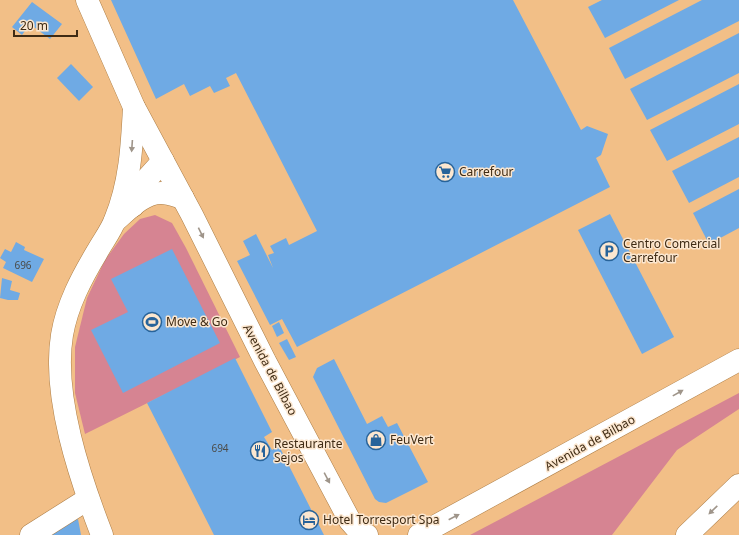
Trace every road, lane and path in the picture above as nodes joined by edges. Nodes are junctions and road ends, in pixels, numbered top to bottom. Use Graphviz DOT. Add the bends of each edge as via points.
graph roads {
  1 [pos="86,0"];
  2 [pos="134,107"];
  3 [pos="163,161"];
  4 [pos="183,198"];
  5 [pos="133,206"];
  6 [pos="115,221"];
  7 [pos="739,360"];
  8 [pos="739,485"];
  9 [pos="88,499"];
  10 [pos="31,535"];
  11 [pos="102,535"];
  12 [pos="367,535"];
  13 [pos="419,535"];
  14 [pos="687,535"];
  1 -- 2 [label="main road, Avenida de Bilbao"];
  2 -- 3 [label="main road, Avenida de Bilbao"];
  2 -- 6 [label="main road, one-way" via="130,167"];
  3 -- 4 [label="main road, Avenida de Bilbao"];
  3 -- 5 [label="main road" via="144,182"];
  4 -- 5 [label="main road" via="162,193 153,194"];
  4 -- 12 [label="main road, Avenida de Bilbao, one-way" via="265,361 347,515 358,530"];
  5 -- 6 [label="main road"];
  6 -- 9 [label="main road" via="71,303 62,335 60,378 66,418"];
  13 -- 7 [label="main road, Avenida de Bilbao, one-way"];
  8 -- 14 [label="main road, one-way"];
  9 -- 10 [label="main road"];
  9 -- 11 [label="main road"];
}
